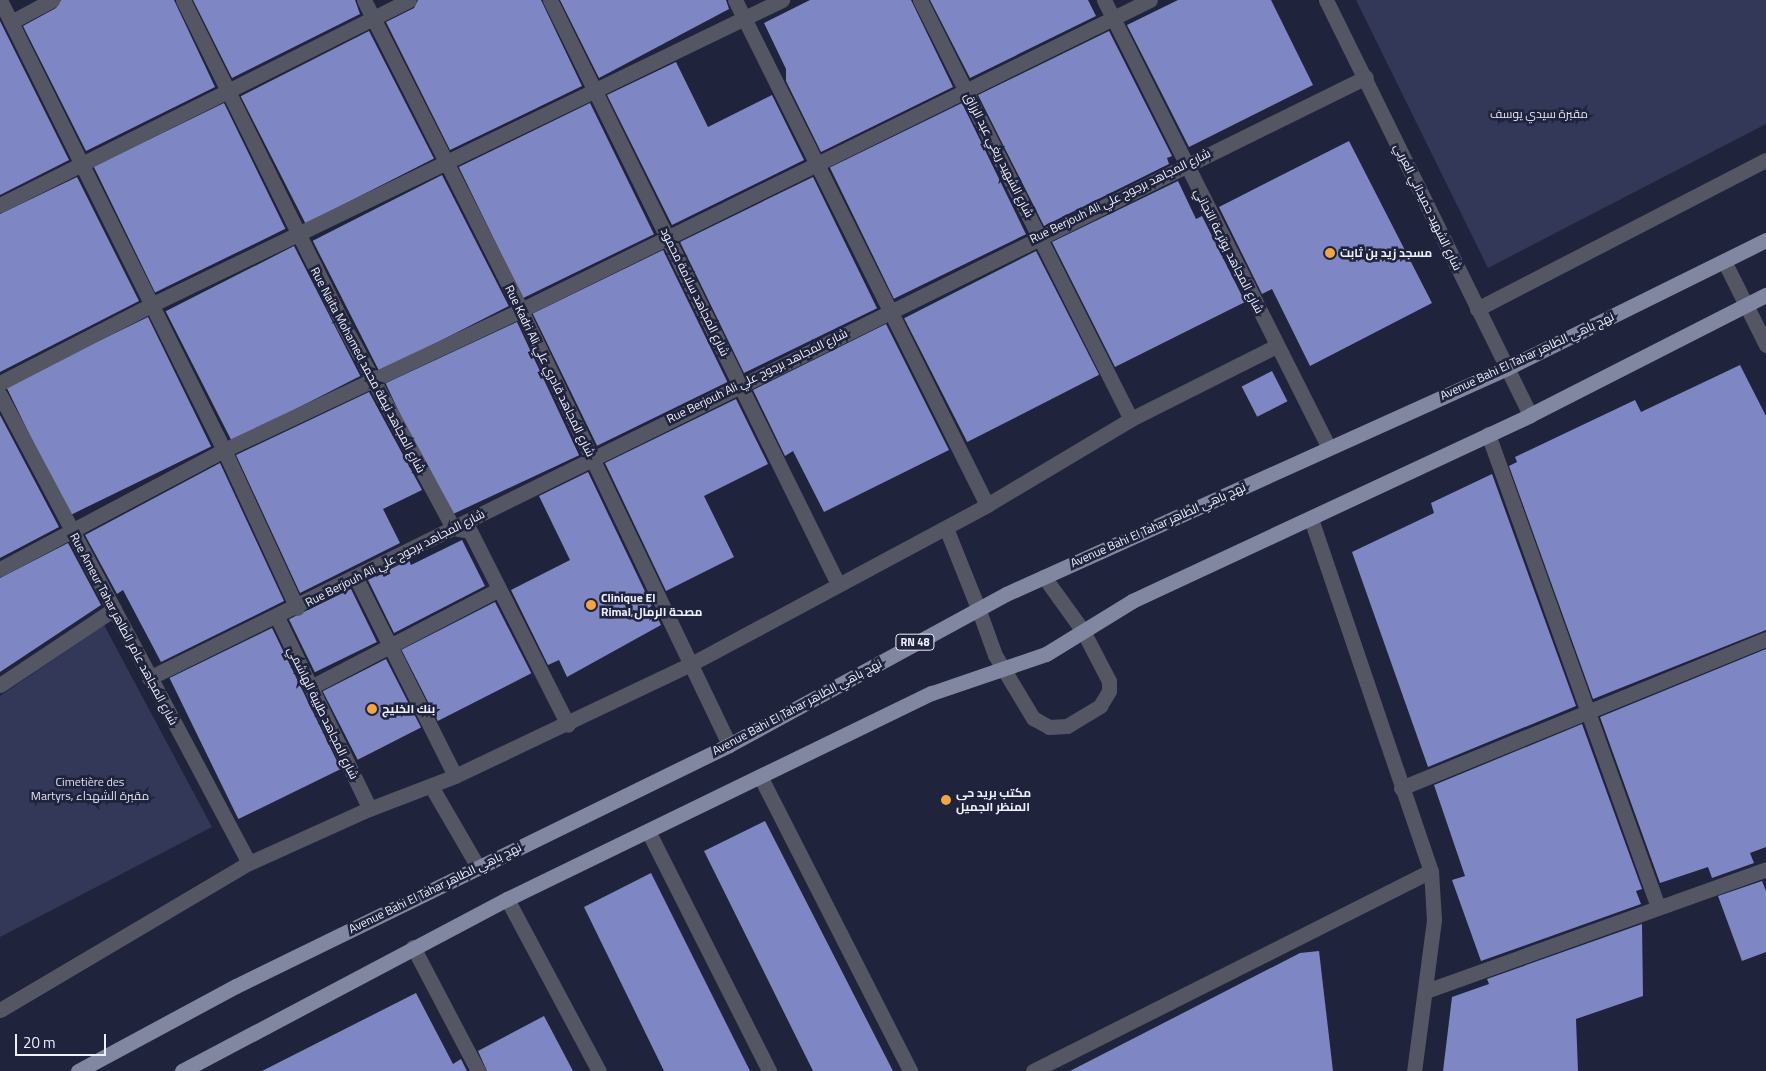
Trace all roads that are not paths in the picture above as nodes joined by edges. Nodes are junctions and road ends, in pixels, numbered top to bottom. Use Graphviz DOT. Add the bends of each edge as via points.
graph roads {
  1 [pos="0,0"];
  2 [pos="52,0"];
  3 [pos="183,0"];
  4 [pos="364,0"];
  5 [pos="409,0"];
  6 [pos="550,0"];
  7 [pos="735,0"];
  8 [pos="782,0"];
  9 [pos="920,0"];
  10 [pos="1104,0"];
  11 [pos="1150,0"];
  12 [pos="1326,0"];
  13 [pos="373,18"];
  14 [pos="1113,18"];
  15 [pos="744,19"];
  16 [pos="11,22"];
  17 [pos="1366,77"];
  18 [pos="227,90"];
  19 [pos="965,90"];
  20 [pos="595,92"];
  21 [pos="1766,160"];
  22 [pos="817,162"];
  23 [pos="83,163"];
  24 [pos="446,164"];
  25 [pos="1185,164"];
  26 [pos="0,205"];
  27 [pos="297,234"];
  28 [pos="1040,235"];
  29 [pos="668,238"];
  30 [pos="1766,240"];
  31 [pos="1724,261"];
  32 [pos="1766,295"];
  33 [pos="151,304"];
  34 [pos="1746,304"];
  35 [pos="891,309"];
  36 [pos="1477,309"];
  37 [pos="521,310"];
  38 [pos="1766,345"];
  39 [pos="1276,346"];
  40 [pos="1507,368"];
  41 [pos="373,379"];
  42 [pos="0,383"];
  43 [pos="741,386"];
  44 [pos="0,394"];
  45 [pos="1530,415"];
  46 [pos="1131,419"];
  47 [pos="1488,434"];
  48 [pos="1328,448"];
  49 [pos="224,450"];
  50 [pos="592,456"];
  51 [pos="988,505"];
  52 [pos="1311,519"];
  53 [pos="453,528"];
  54 [pos="946,528"];
  55 [pos="72,530"];
  56 [pos="0,569"];
  57 [pos="1044,576"];
  58 [pos="356,578"];
  59 [pos="838,584"];
  60 [pos="499,590"];
  61 [pos="296,608"];
  62 [pos="978,608"];
  63 [pos="114,609"];
  64 [pos="277,617"];
  65 [pos="1083,631"];
  66 [pos="1766,639"];
  67 [pos="390,646"];
  68 [pos="691,664"];
  69 [pos="1002,670"];
  70 [pos="149,678"];
  71 [pos="0,685"];
  72 [pos="311,687"];
  73 [pos="1588,712"];
  74 [pos="568,725"];
  75 [pos="729,745"];
  76 [pos="456,776"];
  77 [pos="761,778"];
  78 [pos="431,786"];
  79 [pos="1401,788"];
  80 [pos="370,810"];
  81 [pos="648,831"];
  82 [pos="249,864"];
  83 [pos="478,867"];
  84 [pos="1766,869"];
  85 [pos="1431,870"];
  86 [pos="508,899"];
  87 [pos="1658,907"];
  88 [pos="413,947"];
  89 [pos="1426,991"];
  90 [pos="0,1010"];
  91 [pos="199,1067"];
  92 [pos="78,1071"];
  93 [pos="182,1071"];
  94 [pos="478,1071"];
  95 [pos="599,1071"];
  96 [pos="769,1071"];
  97 [pos="910,1071"];
  98 [pos="1033,1071"];
  99 [pos="1413,1071"];
  1 -- 16 [label="street"];
  2 -- 16 [label="street"];
  3 -- 18 [label="street, Rue Naita Mohamed,شارع المجاهد نيطة محمد"];
  4 -- 13 [label="street, Rue Kadri Ali,شارع المجاهد قادري علي"];
  5 -- 13 [label="street"];
  6 -- 20 [label="street, شارع المجاهد سلامة محمود"];
  7 -- 15 [label="street"];
  8 -- 15 [label="street"];
  9 -- 19 [label="street, شارع الشهيد ريغي عبد الرزاق"];
  10 -- 14 [label="street, شارع المجاهد بوترعة التجاني"];
  11 -- 14 [label="street"];
  12 -- 17 [label="street, شارع الشهيد حميداني العربي"];
  13 -- 18 [label="street"];
  13 -- 24 [label="street, Rue Kadri Ali,شارع المجاهد قادري علي"];
  14 -- 19 [label="street"];
  14 -- 25 [label="street, شارع المجاهد بوترعة التجاني"];
  15 -- 20 [label="street"];
  15 -- 22 [label="street"];
  16 -- 23 [label="street"];
  17 -- 25 [label="street, Rue Berjouh Ali,شارع المجاهد برجوح علي"];
  17 -- 36 [label="street, شارع الشهيد حميداني العربي"];
  18 -- 23 [label="street"];
  18 -- 27 [label="street, Rue Naita Mohamed,شارع المجاهد نيطة محمد"];
  19 -- 22 [label="street"];
  19 -- 28 [label="street, شارع الشهيد ريغي عبد الرزاق"];
  20 -- 24 [label="street"];
  20 -- 29 [label="street, شارع المجاهد سلامة محمود"];
  21 -- 36 [label="street"];
  22 -- 29 [label="street"];
  22 -- 35 [label="street"];
  23 -- 26 [label="street"];
  23 -- 33 [label="street"];
  24 -- 27 [label="street"];
  24 -- 37 [label="street, Rue Kadri Ali,شارع المجاهد قادري علي"];
  25 -- 28 [label="street, Rue Berjouh Ali,شارع المجاهد برجوح علي"];
  25 -- 39 [label="street, شارع المجاهد بوترعة التجاني"];
  27 -- 33 [label="street"];
  27 -- 41 [label="street, Rue Naita Mohamed,شارع المجاهد نيطة محمد"];
  28 -- 35 [label="street, Rue Berjouh Ali,شارع المجاهد برجوح علي"];
  28 -- 46 [label="street, شارع الشهيد ريغي عبد الرزاق"];
  29 -- 37 [label="street"];
  29 -- 43 [label="street, شارع المجاهد سلامة محمود"];
  30 -- 31 [label="main road, Avenue Bahi El Tahar,نهج باهي الطاهر / RN 48"];
  31 -- 34 [label="street"];
  31 -- 40 [label="main road, Avenue Bahi El Tahar,نهج باهي الطاهر / RN 48"];
  32 -- 34 [label="main road"];
  33 -- 42 [label="street"];
  33 -- 49 [label="street"];
  34 -- 38 [label="street"];
  34 -- 45 [label="main road"];
  35 -- 43 [label="street, Rue Berjouh Ali,شارع المجاهد برجوح علي"];
  35 -- 51 [label="street"];
  36 -- 40 [label="street, شارع الشهيد حميداني العربي"];
  37 -- 41 [label="street"];
  37 -- 50 [label="street, Rue Kadri Ali,شارع المجاهد قادري علي"];
  39 -- 46 [label="street"];
  39 -- 48 [label="street, شارع المجاهد بوترعة التجاني"];
  40 -- 45 [label="street, شارع الشهيد حميداني العربي"];
  40 -- 48 [label="main road, Avenue Bahi El Tahar,نهج باهي الطاهر / RN 48"];
  41 -- 49 [label="street"];
  41 -- 53 [label="street, Rue Naita Mohamed,شارع المجاهد نيطة محمد"];
  43 -- 50 [label="street, Rue Berjouh Ali,شارع المجاهد برجوح علي"];
  43 -- 59 [label="street, شارع المجاهد سلامة محمود"];
  44 -- 55 [label="street, Rue Ameur Tahar,شارع المجاهد عامر الطاهر"];
  45 -- 47 [label="main road"];
  46 -- 51 [label="street"];
  47 -- 52 [label="main road"];
  47 -- 73 [label="street"];
  48 -- 57 [label="main road, Avenue Bahi El Tahar,نهج باهي الطاهر / RN 48"];
  49 -- 55 [label="street"];
  49 -- 61 [label="street"];
  50 -- 53 [label="street, Rue Berjouh Ali,شارع المجاهد برجوح علي"];
  50 -- 68 [label="street, Rue Kadri Ali,شارع المجاهد قادري علي"];
  51 -- 54 [label="street"];
  52 -- 65 [label="main road" via="1132,601"];
  52 -- 79 [label="street"];
  53 -- 58 [label="street, Rue Berjouh Ali,شارع المجاهد برجوح علي"];
  53 -- 60 [label="street" via="470,531"];
  54 -- 59 [label="street"];
  54 -- 62 [label="street"];
  55 -- 56 [label="street"];
  55 -- 63 [label="street, Rue Ameur Tahar,شارع المجاهد عامر الطاهر"];
  57 -- 62 [label="main road, Avenue Bahi El Tahar,نهج باهي الطاهر / RN 48"];
  57 -- 65 [label="street"];
  58 -- 61 [label="street, Rue Berjouh Ali,شارع المجاهد برجوح علي"];
  58 -- 67 [label="street"];
  59 -- 68 [label="street"];
  60 -- 67 [label="street"];
  60 -- 74 [label="street"];
  61 -- 64 [label="street, Rue Berjouh Ali,شارع المجاهد برجوح علي"];
  62 -- 69 [label="street"];
  62 -- 75 [label="main road, Avenue Bahi El Tahar,نهج باهي الطاهر / RN 48"];
  63 -- 70 [label="street, Rue Ameur Tahar,شارع المجاهد عامر الطاهر"];
  63 -- 71 [label="street"];
  64 -- 70 [label="street, Rue Berjouh Ali,شارع المجاهد برجوح علي"];
  64 -- 72 [label="street, شارع المجاهد طليبة الهاشمي"];
  65 -- 69 [label="main road" via="1046,654"];
  65 -- 69 [label="street" via="1106,674 1109,691 1100,706 1067,726 1049,727 1033,718"];
  66 -- 73 [label="street"];
  67 -- 72 [label="street"];
  67 -- 76 [label="street"];
  68 -- 74 [label="street"];
  68 -- 75 [label="street, Rue Kadri Ali,شارع المجاهد قادري علي"];
  69 -- 77 [label="main road" via="932,693"];
  70 -- 82 [label="street, Rue Ameur Tahar,شارع المجاهد عامر الطاهر"];
  72 -- 80 [label="street, شارع المجاهد طليبة الهاشمي"];
  73 -- 79 [label="street"];
  73 -- 87 [label="street"];
  74 -- 76 [label="street"];
  75 -- 83 [label="main road, Avenue Bahi El Tahar,نهج باهي الطاهر / RN 48"];
  76 -- 78 [label="street"];
  77 -- 81 [label="main road"];
  77 -- 97 [label="street"];
  78 -- 80 [label="street"];
  78 -- 83 [label="street"];
  79 -- 85 [label="street"];
  80 -- 82 [label="street"];
  81 -- 86 [label="main road"];
  81 -- 96 [label="street"];
  82 -- 90 [label="street"];
  83 -- 92 [label="main road, Avenue Bahi El Tahar,نهج باهي الطاهر / RN 48" via="236,986"];
  84 -- 87 [label="street"];
  85 -- 89 [label="street" via="1435,903"];
  85 -- 98 [label="street"];
  86 -- 88 [label="main road"];
  86 -- 95 [label="street"];
  87 -- 89 [label="street"];
  88 -- 91 [label="main road"];
  88 -- 94 [label="street"];
  89 -- 99 [label="street"];
  91 -- 93 [label="main road"];
}
